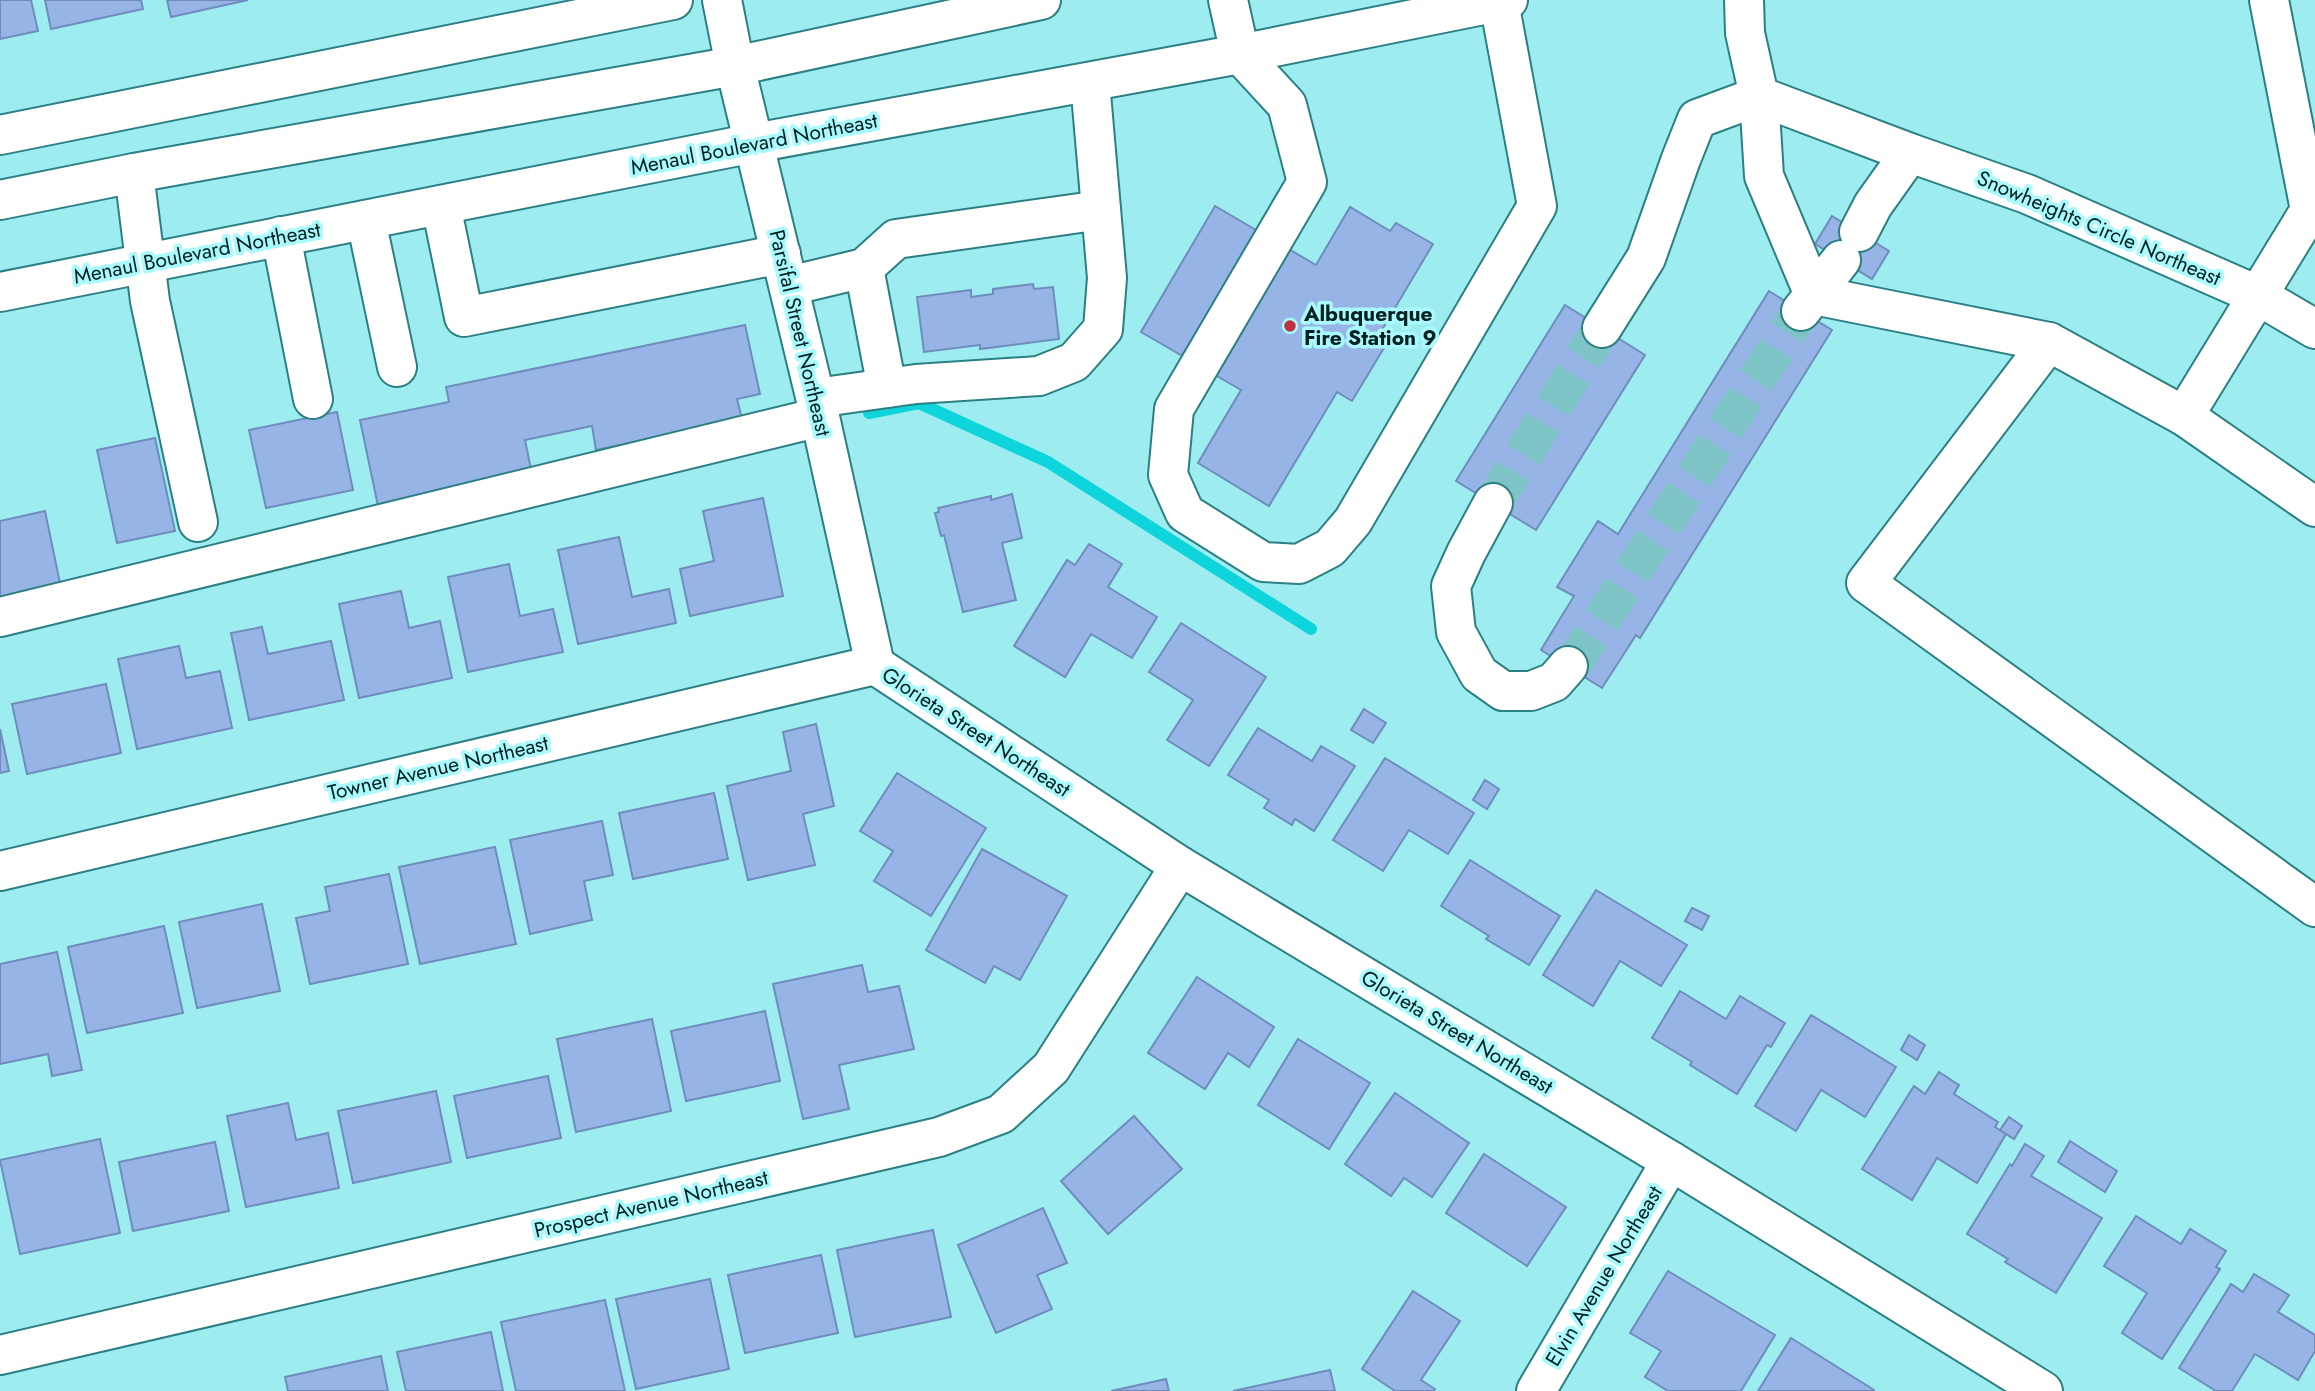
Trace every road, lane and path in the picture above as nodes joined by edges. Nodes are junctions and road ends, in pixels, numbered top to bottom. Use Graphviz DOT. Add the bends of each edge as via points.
graph roads {
  1 [pos="673,0"];
  2 [pos="722,0"];
  3 [pos="1041,0"];
  4 [pos="1228,0"];
  5 [pos="1744,0"];
  6 [pos="2269,0"];
  7 [pos="1504,1"];
  8 [pos="1240,54"];
  9 [pos="735,66"];
  10 [pos="1090,82"];
  11 [pos="1759,96"];
  12 [pos="0,135"];
  13 [pos="754,144"];
  14 [pos="2307,151"];
  15 [pos="1910,153"];
  16 [pos="134,173"];
  17 [pos="0,200"];
  18 [pos="441,205"];
  19 [pos="1101,210"];
  20 [pos="366,220"];
  21 [pos="281,236"];
  22 [pos="144,263"];
  23 [pos="864,268"];
  24 [pos="785,270"];
  25 [pos="0,292"];
  26 [pos="2257,295"];
  27 [pos="1808,303"];
  28 [pos="1602,328"];
  29 [pos="2315,329"];
  30 [pos="2049,342"];
  31 [pos="397,367"];
  32 [pos="887,388"];
  33 [pos="313,399"];
  34 [pos="818,408"];
  35 [pos="2184,416"];
  36 [pos="1493,503"];
  37 [pos="2315,507"];
  38 [pos="198,522"];
  39 [pos="0,617"];
  40 [pos="876,666"];
  41 [pos="1569,666"];
  42 [pos="1180,866"];
  43 [pos="0,871"];
  44 [pos="2315,907"];
  45 [pos="1671,1161"];
  46 [pos="0,1355"];
  47 [pos="1536,1391"];
  48 [pos="2043,1391"];
  1 -- 12 [label="street"];
  2 -- 9 [label="street, Parsifal Street Northeast"];
  3 -- 9 [label="street"];
  4 -- 8 [label="street"];
  5 -- 11 [label="street" via="1745,33"];
  6 -- 14 [label="street"];
  7 -- 8 [label="street, Menaul Boulevard Northeast"];
  7 -- 8 [label="street" via="1537,206 1353,521 1330,548 1299,564 1263,562 1185,513 1167,475 1174,409 1307,182 1287,105"];
  8 -- 10 [label="street, Menaul Boulevard Northeast"];
  9 -- 13 [label="street, Parsifal Street Northeast"];
  9 -- 16 [label="street"];
  10 -- 13 [label="street, Menaul Boulevard Northeast"];
  10 -- 19 [label="street"];
  11 -- 15 [label="street, Snowheights Circle Northeast"];
  11 -- 27 [label="street" via="1764,176"];
  11 -- 28 [label="street" via="1698,119 1646,258"];
  13 -- 18 [label="street, Menaul Boulevard Northeast"];
  13 -- 24 [label="street, Parsifal Street Northeast"];
  14 -- 26 [label="street" via="2310,210"];
  15 -- 26 [label="street, Snowheights Circle Northeast" via="2027,194"];
  15 -- 27 [label="street"];
  16 -- 17 [label="street"];
  16 -- 22 [label="street"];
  18 -- 20 [label="street, Menaul Boulevard Northeast"];
  18 -- 24 [label="street" via="464,317"];
  19 -- 23 [label="street" via="896,239"];
  19 -- 32 [label="street" via="1107,278 1103,329 1074,362 1039,376"];
  20 -- 21 [label="street, Menaul Boulevard Northeast"];
  20 -- 31 [label="street"];
  21 -- 22 [label="street, Menaul Boulevard Northeast"];
  21 -- 33 [label="street"];
  22 -- 25 [label="street, Menaul Boulevard Northeast"];
  22 -- 38 [label="street"];
  23 -- 24 [label="street"];
  23 -- 32 [label="street"];
  24 -- 34 [label="street, Parsifal Street Northeast"];
  26 -- 29 [label="street, Snowheights Circle Northeast"];
  26 -- 35 [label="street"];
  27 -- 30 [label="street"];
  30 -- 35 [label="street"];
  30 -- 44 [label="street" via="1866,583"];
  32 -- 34 [label="street"];
  34 -- 39 [label="street"];
  34 -- 40 [label="street, Parsifal Street Northeast"];
  35 -- 37 [label="street"];
  36 -- 41 [label="street" via="1451,586 1456,632 1479,674 1503,691 1531,691 1555,682"];
  40 -- 42 [label="street, Glorieta Street Northeast"];
  40 -- 43 [label="street, Towner Avenue Northeast"];
  42 -- 45 [label="street, Glorieta Street Northeast"];
  42 -- 46 [label="street, Prospect Avenue Northeast" via="1051,1068 1001,1114 939,1137"];
  45 -- 47 [label="street, Elvin Avenue Northeast"];
  45 -- 48 [label="street, Glorieta Street Northeast"];
}
